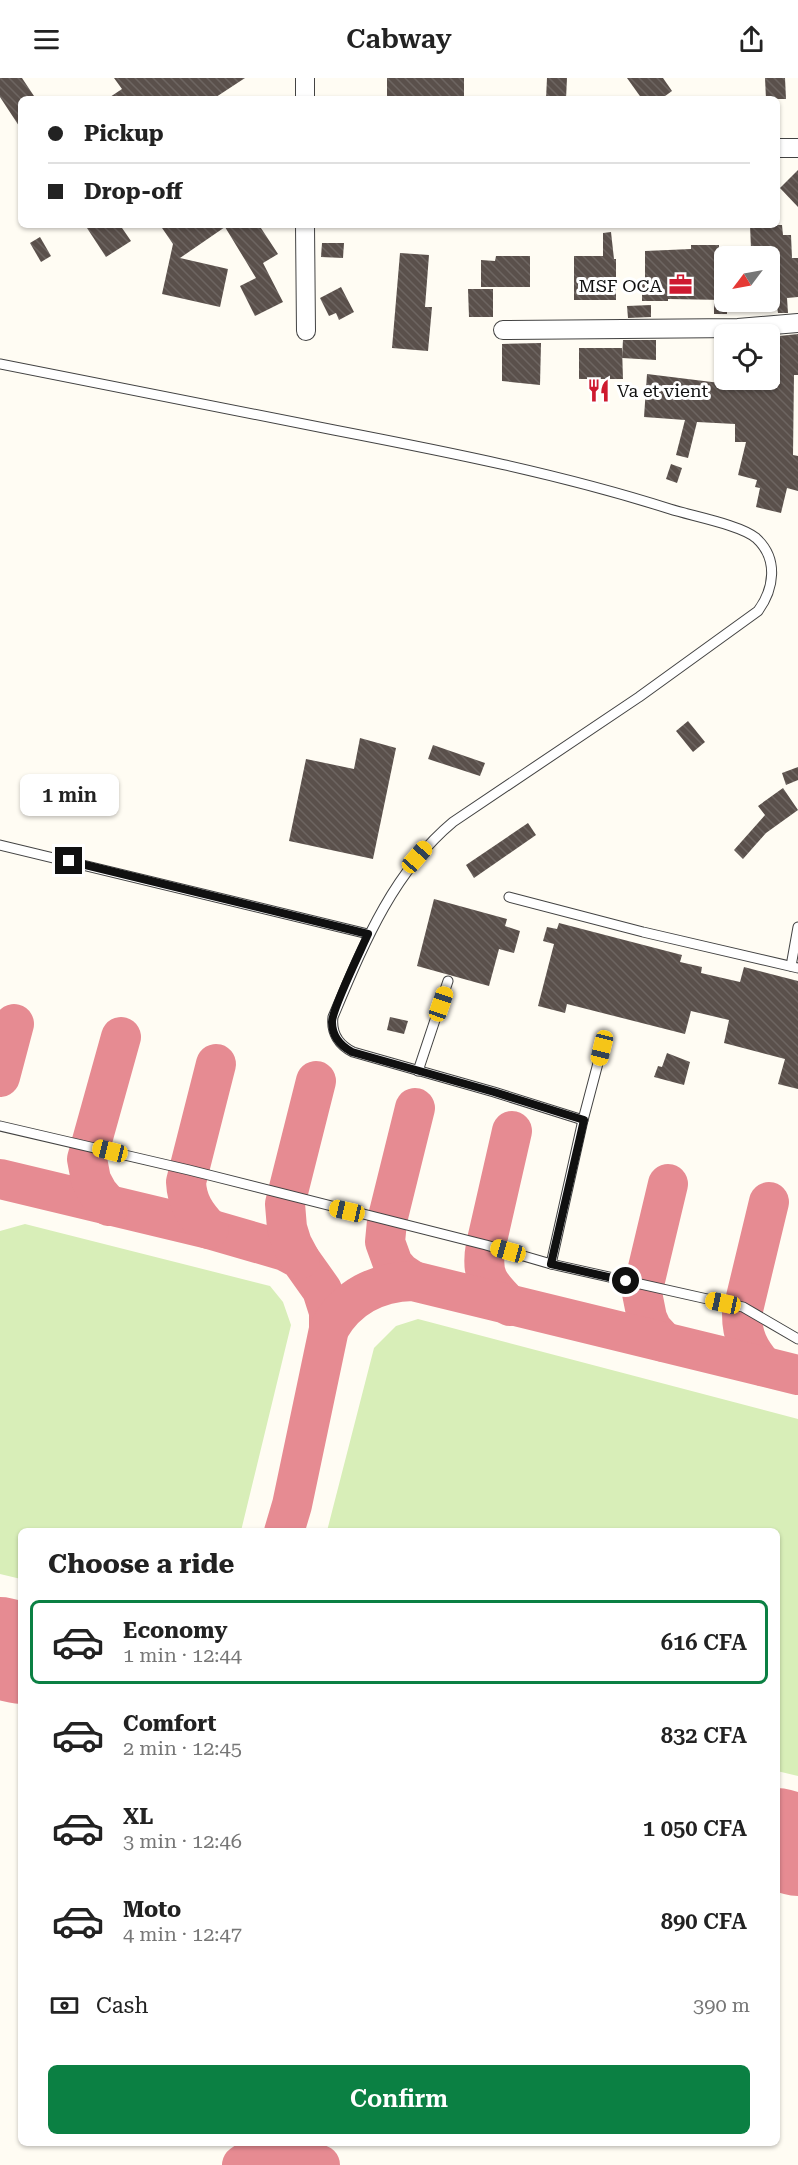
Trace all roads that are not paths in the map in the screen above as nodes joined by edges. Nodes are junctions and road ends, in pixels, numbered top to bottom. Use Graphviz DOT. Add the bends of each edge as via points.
graph roads {
  1 [pos="305,78"];
  2 [pos="305,96"];
  3 [pos="780,148"];
  4 [pos="798,148"];
  5 [pos="305,228"];
  6 [pos="798,323"];
  7 [pos="503,330"];
  8 [pos="306,331"];
  9 [pos="0,364"];
  10 [pos="0,844"];
  11 [pos="509,897"];
  12 [pos="798,927"];
  13 [pos="368,934"];
  14 [pos="794,967"];
  15 [pos="448,981"];
  16 [pos="602,1048"];
  17 [pos="418,1071"];
  18 [pos="584,1120"];
  19 [pos="0,1126"];
  20 [pos="551,1264"];
  21 [pos="798,1339"];
  1 -- 2 [label="street"];
  3 -- 4 [label="street"];
  5 -- 8 [label="street"];
  6 -- 7 [label="street" via="738,328"];
  9 -- 13 [label="lane" via="528,469 747,532 762,544 772,578 758,611 639,697 453,822 417,857"];
  10 -- 13 [label="lane"];
  11 -- 14 [label="lane"];
  12 -- 14 [label="lane"];
  13 -- 17 [label="lane" via="333,1017 334,1033 352,1052"];
  15 -- 17 [label="lane"];
  16 -- 18 [label="lane"];
  17 -- 18 [label="lane"];
  18 -- 20 [label="lane"];
  19 -- 20 [label="lane" via="189,1170"];
  20 -- 21 [label="lane" via="743,1307"];
}
